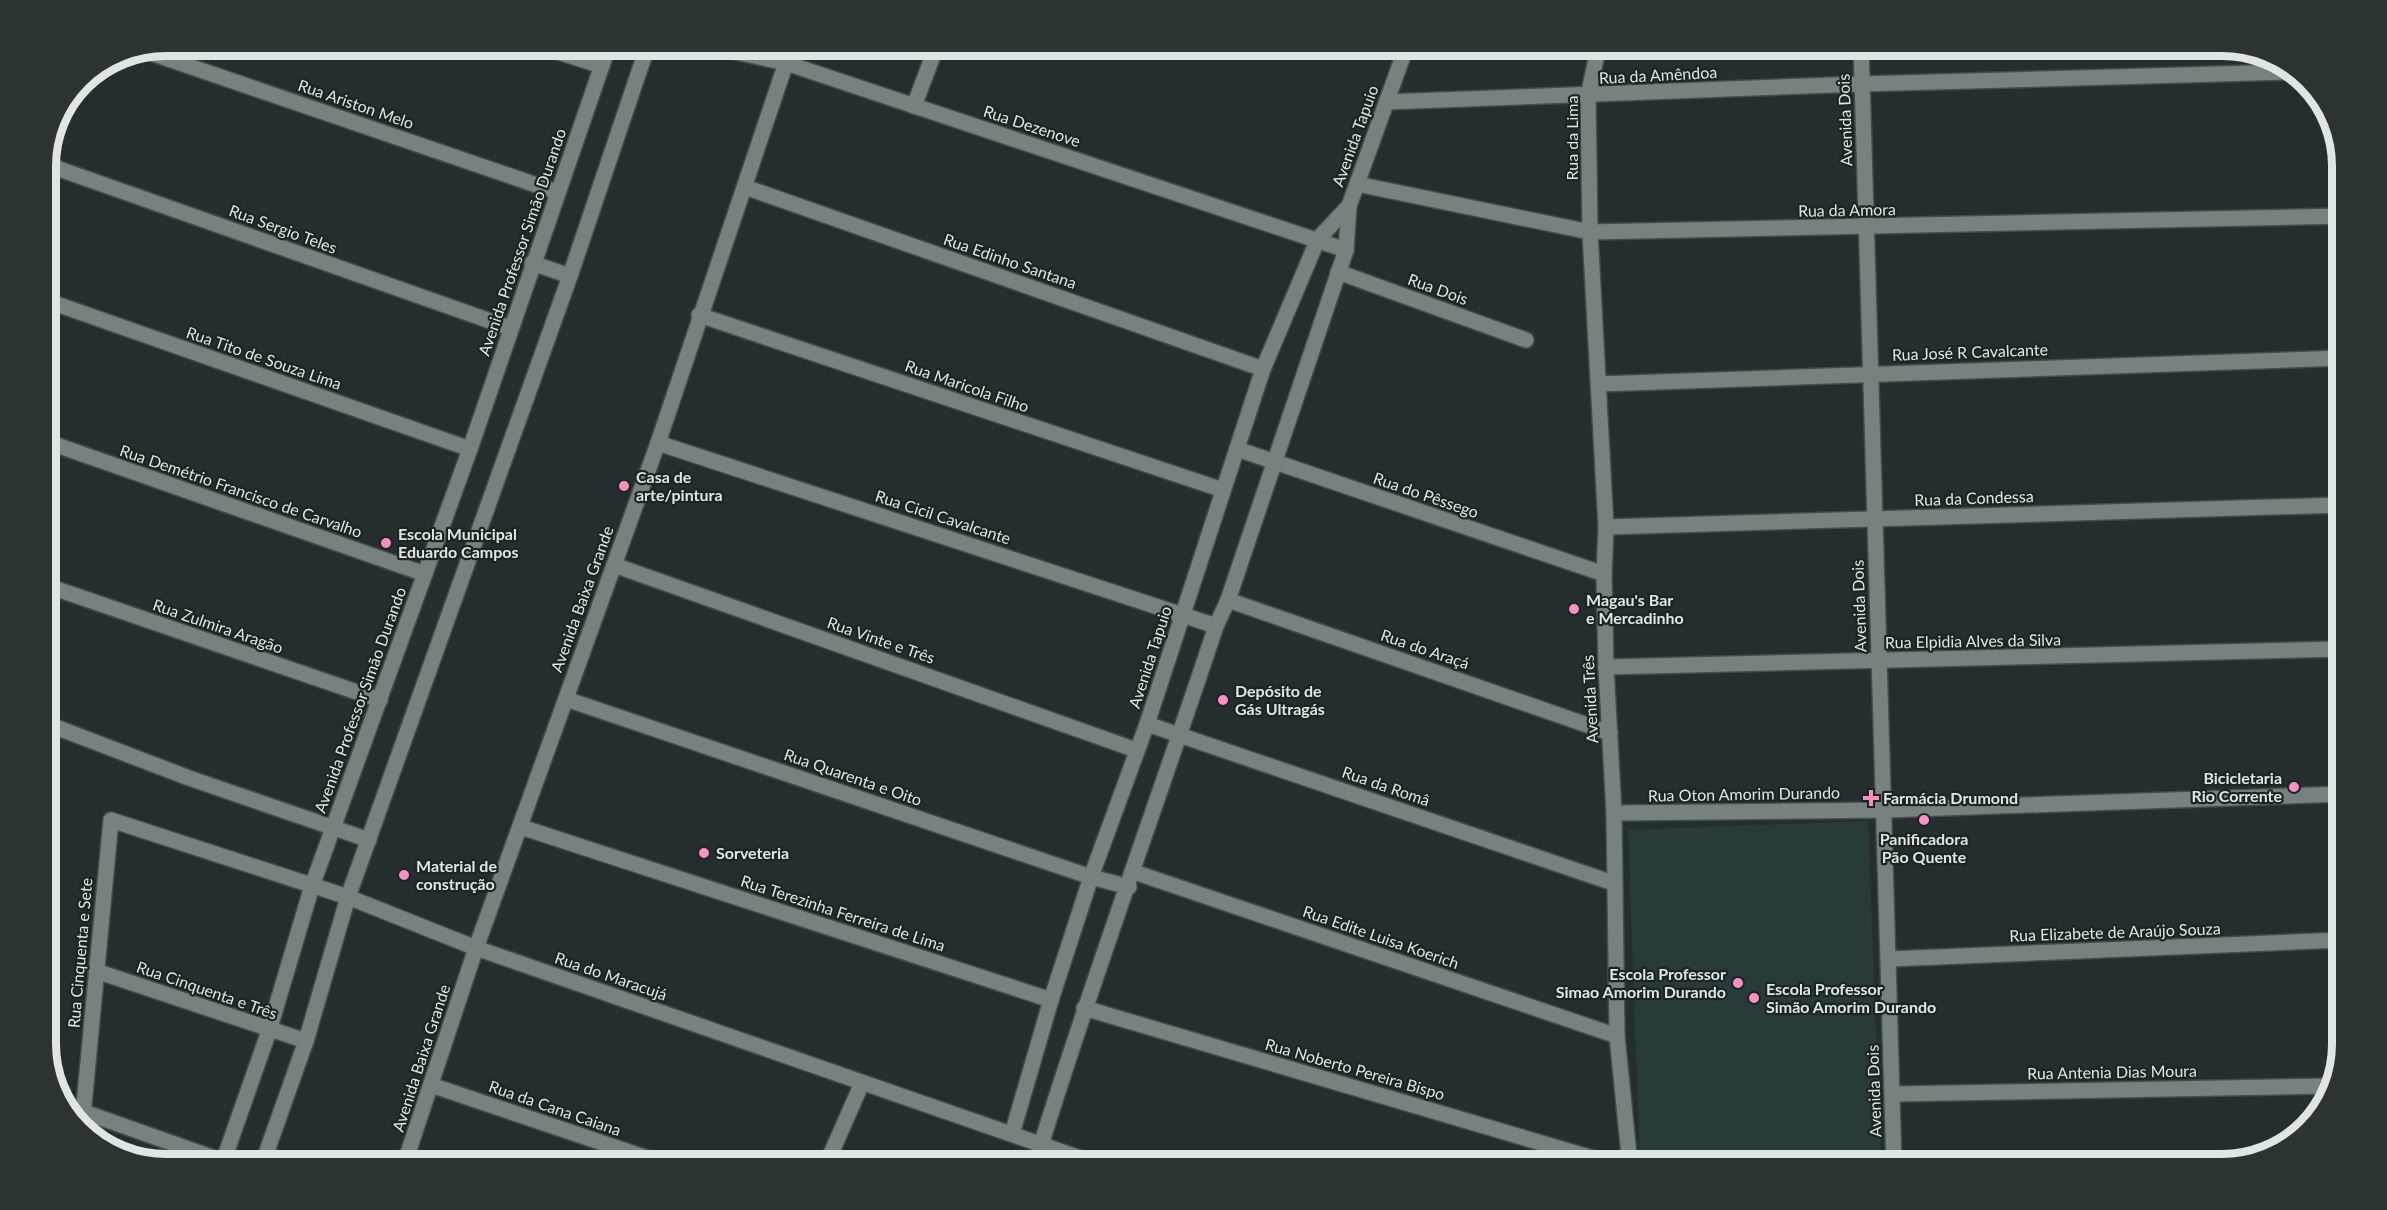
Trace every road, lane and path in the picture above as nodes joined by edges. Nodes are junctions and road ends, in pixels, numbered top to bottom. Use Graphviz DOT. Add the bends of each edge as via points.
graph roads {
  1 [pos="160,56"];
  2 [pos="571,56"];
  3 [pos="605,56"];
  4 [pos="644,56"];
  5 [pos="754,56"];
  6 [pos="788,56"];
  7 [pos="933,56"];
  8 [pos="1403,56"];
  9 [pos="1597,56"];
  10 [pos="1861,56"];
  11 [pos="786,63"];
  12 [pos="602,66"];
  13 [pos="2280,72"];
  14 [pos="1860,84"];
  15 [pos="1588,96"];
  16 [pos="1386,102"];
  17 [pos="914,106"];
  18 [pos="56,168"];
  19 [pos="1357,184"];
  20 [pos="745,187"];
  21 [pos="557,192"];
  22 [pos="1349,206"];
  23 [pos="2331,216"];
  24 [pos="1868,228"];
  25 [pos="1590,232"];
  26 [pos="1318,239"];
  27 [pos="1346,250"];
  28 [pos="532,263"];
  29 [pos="1338,272"];
  30 [pos="570,276"];
  31 [pos="56,304"];
  32 [pos="699,315"];
  33 [pos="510,328"];
  34 [pos="1526,339"];
  35 [pos="2331,358"];
  36 [pos="1263,369"];
  37 [pos="1871,374"];
  38 [pos="1599,384"];
  39 [pos="658,443"];
  40 [pos="56,445"];
  41 [pos="470,449"];
  42 [pos="1237,449"];
  43 [pos="1274,462"];
  44 [pos="1223,490"];
  45 [pos="2331,505"];
  46 [pos="1873,519"];
  47 [pos="1606,527"];
  48 [pos="614,565"];
  49 [pos="424,574"];
  50 [pos="1604,574"];
  51 [pos="56,589"];
  52 [pos="1228,600"];
  53 [pos="1183,614"];
  54 [pos="1216,626"];
  55 [pos="2332,649"];
  56 [pos="1879,661"];
  57 [pos="1606,667"];
  58 [pos="566,699"];
  59 [pos="380,700"];
  60 [pos="1147,724"];
  61 [pos="56,727"];
  62 [pos="1610,733"];
  63 [pos="1180,735"];
  64 [pos="1136,750"];
  65 [pos="2332,794"];
  66 [pos="1886,810"];
  67 [pos="1614,813"];
  68 [pos="111,820"];
  69 [pos="521,827"];
  70 [pos="333,829"];
  71 [pos="369,840"];
  72 [pos="1134,872"];
  73 [pos="1091,877"];
  74 [pos="1613,883"];
  75 [pos="312,886"];
  76 [pos="1129,887"];
  77 [pos="348,897"];
  78 [pos="2332,940"];
  79 [pos="476,948"];
  80 [pos="1888,959"];
  81 [pos="96,971"];
  82 [pos="1050,1000"];
  83 [pos="1084,1008"];
  84 [pos="269,1031"];
  85 [pos="1617,1036"];
  86 [pos="306,1041"];
  87 [pos="861,1083"];
  88 [pos="431,1085"];
  89 [pos="2323,1086"];
  90 [pos="1892,1094"];
  91 [pos="83,1117"];
  92 [pos="86,1120"];
  93 [pos="1012,1134"];
  94 [pos="1041,1145"];
  95 [pos="195,1154"];
  96 [pos="230,1154"];
  97 [pos="266,1154"];
  98 [pos="408,1154"];
  99 [pos="635,1154"];
  100 [pos="831,1154"];
  101 [pos="1041,1154"];
  102 [pos="1068,1154"];
  103 [pos="1579,1154"];
  104 [pos="1629,1154"];
  105 [pos="1894,1154"];
  1 -- 21 [label="street, Rua Ariston Melo"];
  2 -- 12 [label="street"];
  3 -- 12 [label="street, Avenida Professor Simão Durando"];
  4 -- 30 [label="street"];
  5 -- 11 [label="street, Rua Dezenove"];
  6 -- 11 [label="street, Avenida Baixa Grande"];
  7 -- 17 [label="street"];
  8 -- 16 [label="street, Avenida Tapuio"];
  9 -- 15 [label="street, Rua da Lima"];
  10 -- 14 [label="street, Avenida Dois"];
  11 -- 17 [label="street, Rua Dezenove"];
  11 -- 20 [label="street, Avenida Baixa Grande"];
  12 -- 21 [label="street, Avenida Professor Simão Durando"];
  13 -- 14 [label="street, Rua da Amêndoa"];
  14 -- 15 [label="street, Rua da Amêndoa"];
  14 -- 24 [label="street, Avenida Dois"];
  15 -- 16 [label="street, Rua da Amêndoa"];
  15 -- 25 [label="street, Rua da Lima"];
  16 -- 19 [label="street, Avenida Tapuio"];
  17 -- 26 [label="street, Rua Dezenove"];
  18 -- 33 [label="street, Rua Sergio Teles"];
  19 -- 22 [label="street, Avenida Tapuio"];
  19 -- 25 [label="street, Rua da Amora"];
  20 -- 32 [label="street, Avenida Baixa Grande"];
  20 -- 36 [label="street, Rua Edinho Santana"];
  21 -- 28 [label="street, Avenida Professor Simão Durando"];
  22 -- 26 [label="street, Avenida Tapuio"];
  22 -- 27 [label="street, Avenida Tapuio"];
  23 -- 24 [label="street, Rua da Amora"];
  24 -- 25 [label="street, Rua da Amora"];
  24 -- 37 [label="street, Avenida Dois"];
  25 -- 38 [label="street, Avenida Três"];
  26 -- 27 [label="street, Rua Dezenove"];
  26 -- 36 [label="street, Avenida Tapuio"];
  27 -- 29 [label="street, Avenida Tapuio"];
  28 -- 30 [label="street"];
  28 -- 33 [label="street, Avenida Professor Simão Durando"];
  29 -- 34 [label="street, Rua Dois"];
  29 -- 43 [label="street, Avenida Tapuio"];
  30 -- 71 [label="street"];
  31 -- 41 [label="street, Rua Tito de Souza Lima"];
  32 -- 39 [label="street, Avenida Baixa Grande"];
  32 -- 44 [label="street, Rua Maricola Filho"];
  33 -- 41 [label="street, Avenida Professor Simão Durando"];
  35 -- 37 [label="street, Rua José R Cavalcante"];
  36 -- 42 [label="street, Avenida Tapuio"];
  37 -- 38 [label="street, Rua José R Cavalcante"];
  37 -- 46 [label="street, Avenida Dois"];
  38 -- 47 [label="street, Avenida Três"];
  39 -- 48 [label="street, Avenida Baixa Grande"];
  39 -- 53 [label="street, Rua Cicil Cavalcante"];
  40 -- 49 [label="street, Rua Demétrio Francisco de Carvalho"];
  41 -- 49 [label="street, Avenida Professor Simão Durando"];
  42 -- 43 [label="street, Rua do Pêssego"];
  42 -- 44 [label="street, Avenida Tapuio"];
  43 -- 50 [label="street, Rua do Pêssego"];
  43 -- 52 [label="street, Avenida Tapuio"];
  44 -- 53 [label="street, Avenida Tapuio"];
  45 -- 46 [label="street, Rua da Condessa"];
  46 -- 47 [label="street, Rua da Condessa"];
  46 -- 56 [label="street, Avenida Dois"];
  47 -- 50 [label="street, Avenida Três"];
  48 -- 58 [label="street, Avenida Baixa Grande"];
  48 -- 64 [label="street, Rua Vinte e Três"];
  49 -- 59 [label="street, Avenida Professor Simão Durando"];
  50 -- 57 [label="street, Avenida Três"];
  51 -- 59 [label="street, Rua Zulmira Aragão"];
  52 -- 54 [label="street, Avenida Tapuio"];
  52 -- 62 [label="street, Rua do Araçá"];
  53 -- 54 [label="street, Rua Cicil Cavalcante"];
  53 -- 60 [label="street, Avenida Tapuio"];
  54 -- 63 [label="street, Avenida Tapuio"];
  55 -- 56 [label="street, Rua Elpidia Alves da Silva"];
  56 -- 57 [label="street, Rua Elpidia Alves da Silva"];
  56 -- 66 [label="street, Avenida Dois"];
  57 -- 62 [label="street, Avenida Três"];
  58 -- 69 [label="street, Avenida Baixa Grande"];
  58 -- 73 [label="street, Rua Quarenta e Oito"];
  59 -- 70 [label="street, Avenida Professor Simão Durando"];
  60 -- 63 [label="street, Rua da Româ"];
  60 -- 64 [label="street, Avenida Tapuio"];
  61 -- 70 [label="street"];
  62 -- 67 [label="street, Avenida Três"];
  63 -- 72 [label="street, Avenida Tapuio"];
  63 -- 74 [label="street, Rua da Româ"];
  64 -- 73 [label="street, Avenida Tapuio"];
  65 -- 66 [label="street, Rua Oton Amorim Durando"];
  66 -- 67 [label="street, Rua Oton Amorim Durando"];
  66 -- 80 [label="street, Avenida Dois"];
  67 -- 74 [label="street, Avenida Três"];
  68 -- 75 [label="street, Rua do Maracujá"];
  68 -- 81 [label="street, Rua Cinquenta e Sete"];
  69 -- 79 [label="street, Avenida Baixa Grande"];
  69 -- 82 [label="street, Rua Terezinha Ferreira de Lima"];
  70 -- 71 [label="street"];
  70 -- 75 [label="street, Avenida Professor Simão Durando"];
  71 -- 77 [label="street"];
  72 -- 76 [label="street, Avenida Tapuio"];
  72 -- 85 [label="street, Rua Edite Luisa Koerich"];
  73 -- 76 [label="street, Rua Quarenta e Oito"];
  73 -- 82 [label="street, Avenida Tapuio"];
  74 -- 85 [label="street, Avenida Três"];
  75 -- 77 [label="street, Rua do Maracujá"];
  75 -- 84 [label="street, Avenida Professor Simão Durando"];
  76 -- 83 [label="street, Avenida Tapuio"];
  77 -- 79 [label="street, Rua do Maracujá"];
  77 -- 86 [label="street"];
  78 -- 80 [label="street, Rua Elizabete de Araújo Souza"];
  79 -- 87 [label="street, Rua do Maracujá"];
  79 -- 88 [label="street, Avenida Baixa Grande"];
  80 -- 90 [label="street, Avenida Dois"];
  81 -- 84 [label="street, Rua Cinquenta e Três"];
  81 -- 91 [label="street, Rua Cinquenta e Sete"];
  82 -- 93 [label="street, Avenida Tapuio"];
  83 -- 94 [label="street, Avenida Tapuio"];
  83 -- 103 [label="street, Rua Noberto Pereira Bispo"];
  84 -- 86 [label="street, Rua Cinquenta e Três"];
  84 -- 96 [label="street, Avenida Professor Simão Durando"];
  85 -- 104 [label="street, Avenida Três"];
  86 -- 97 [label="street"];
  87 -- 93 [label="street, Rua do Maracujá"];
  87 -- 100 [label="street"];
  88 -- 98 [label="street, Avenida Baixa Grande"];
  88 -- 99 [label="street, Rua da Cana Caiana"];
  89 -- 90 [label="street, Rua Antenia Dias Moura"];
  90 -- 105 [label="street, Avenida Dois"];
  92 -- 95 [label="street"];
  93 -- 94 [label="street, Rua do Maracujá"];
  94 -- 101 [label="street"];
  94 -- 102 [label="street, Rua do Maracujá"];
}
